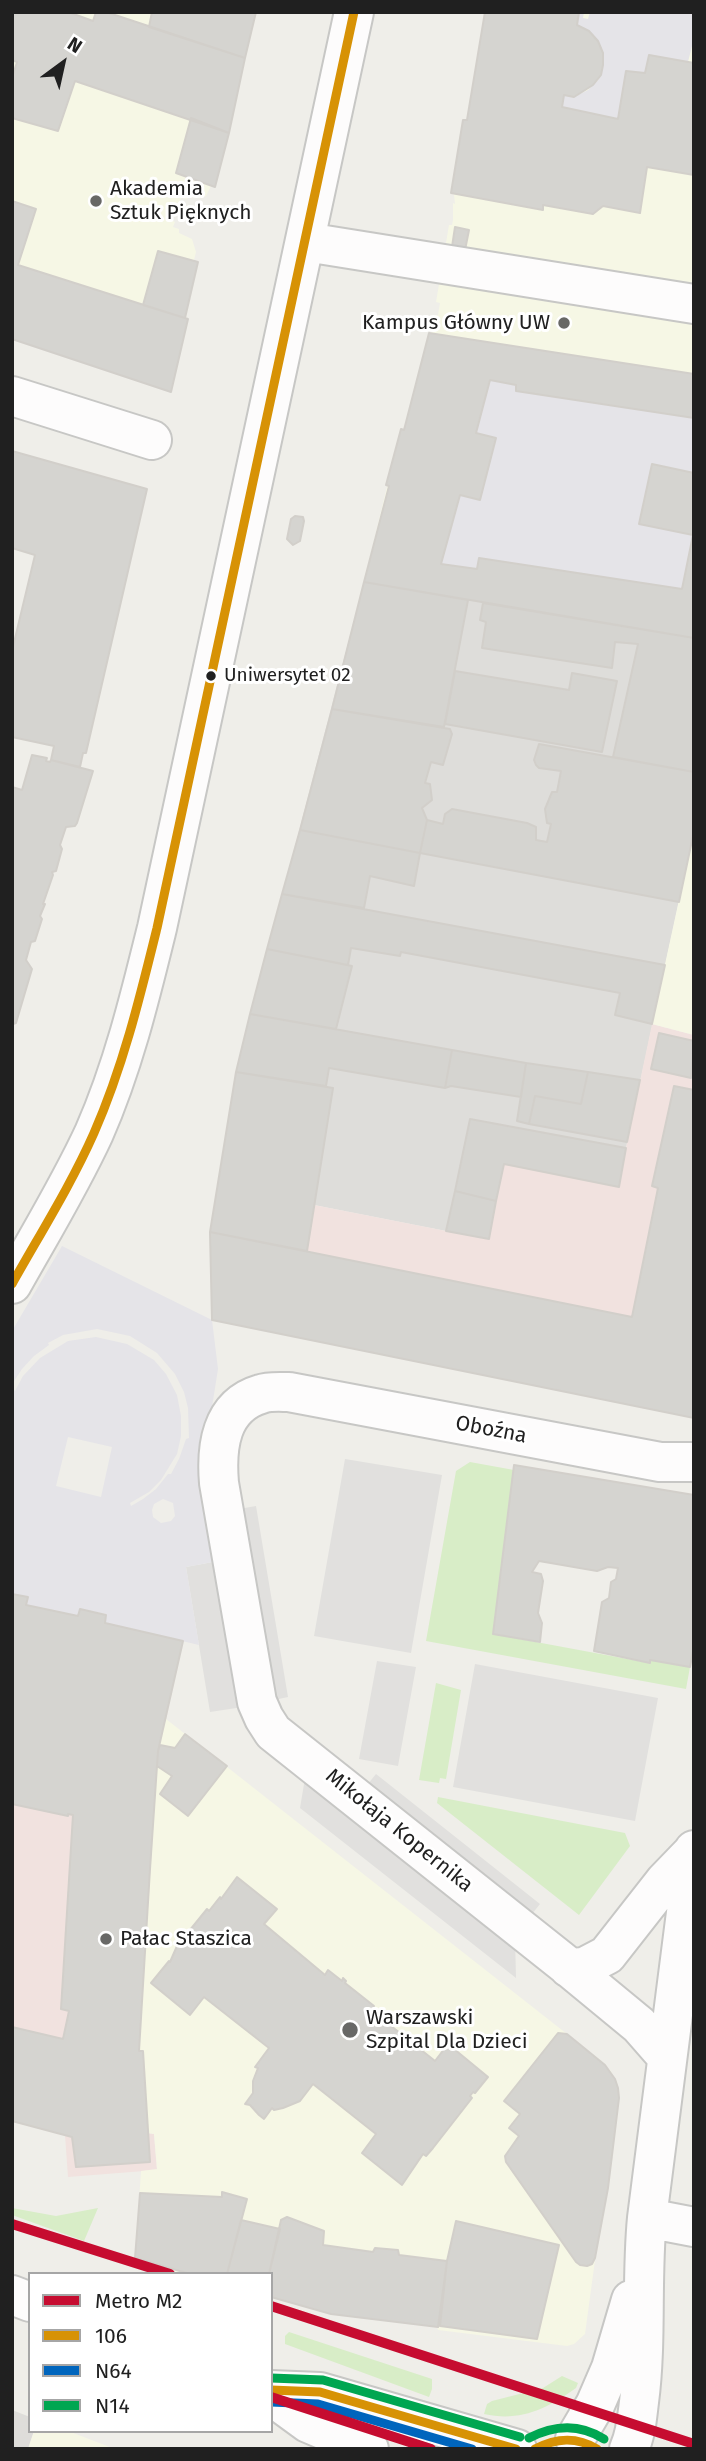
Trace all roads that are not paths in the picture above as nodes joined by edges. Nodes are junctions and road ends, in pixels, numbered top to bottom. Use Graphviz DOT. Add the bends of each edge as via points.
graph roads {
  1 [pos="354,12"];
  2 [pos="306,242"];
  3 [pos="694,304"];
  4 [pos="12,396"];
  5 [pos="152,440"];
  6 [pos="12,1284"];
  7 [pos="289,1392"];
  8 [pos="694,1462"];
  9 [pos="694,1851"];
  10 [pos="569,1968"];
  11 [pos="667,2057"];
  12 [pos="647,2218"];
  13 [pos="694,2227"];
  14 [pos="643,2257"];
  15 [pos="273,2390"];
  16 [pos="273,2397"];
  17 [pos="586,2444"];
  18 [pos="369,2449"];
  19 [pos="517,2449"];
  20 [pos="534,2449"];
  21 [pos="629,2449"];
  1 -- 2 [label="street"];
  2 -- 3 [label="street"];
  2 -- 6 [label="street" via="135,1014 93,1133"];
  4 -- 5 [label="street"];
  7 -- 8 [label="street, Oboźna" via="660,1462"];
  7 -- 10 [label="street, Mikołaja Kopernika" via="261,1394 232,1413 217,1458 257,1702 264,1718 273,1732"];
  9 -- 10 [label="street" via="607,1955 584,1967"];
  9 -- 11 [label="street"];
  10 -- 11 [label="street, Mikołaja Kopernika" via="639,2025"];
  11 -- 12 [label="street"];
  12 -- 13 [label="street"];
  12 -- 14 [label="street"];
  14 -- 17 [label="street"];
  14 -- 21 [label="street" via="643,2372"];
  15 -- 19 [label="street" via="320,2392"];
  16 -- 18 [label="street" via="308,2423"];
  17 -- 20 [label="street" via="550,2440"];
}
